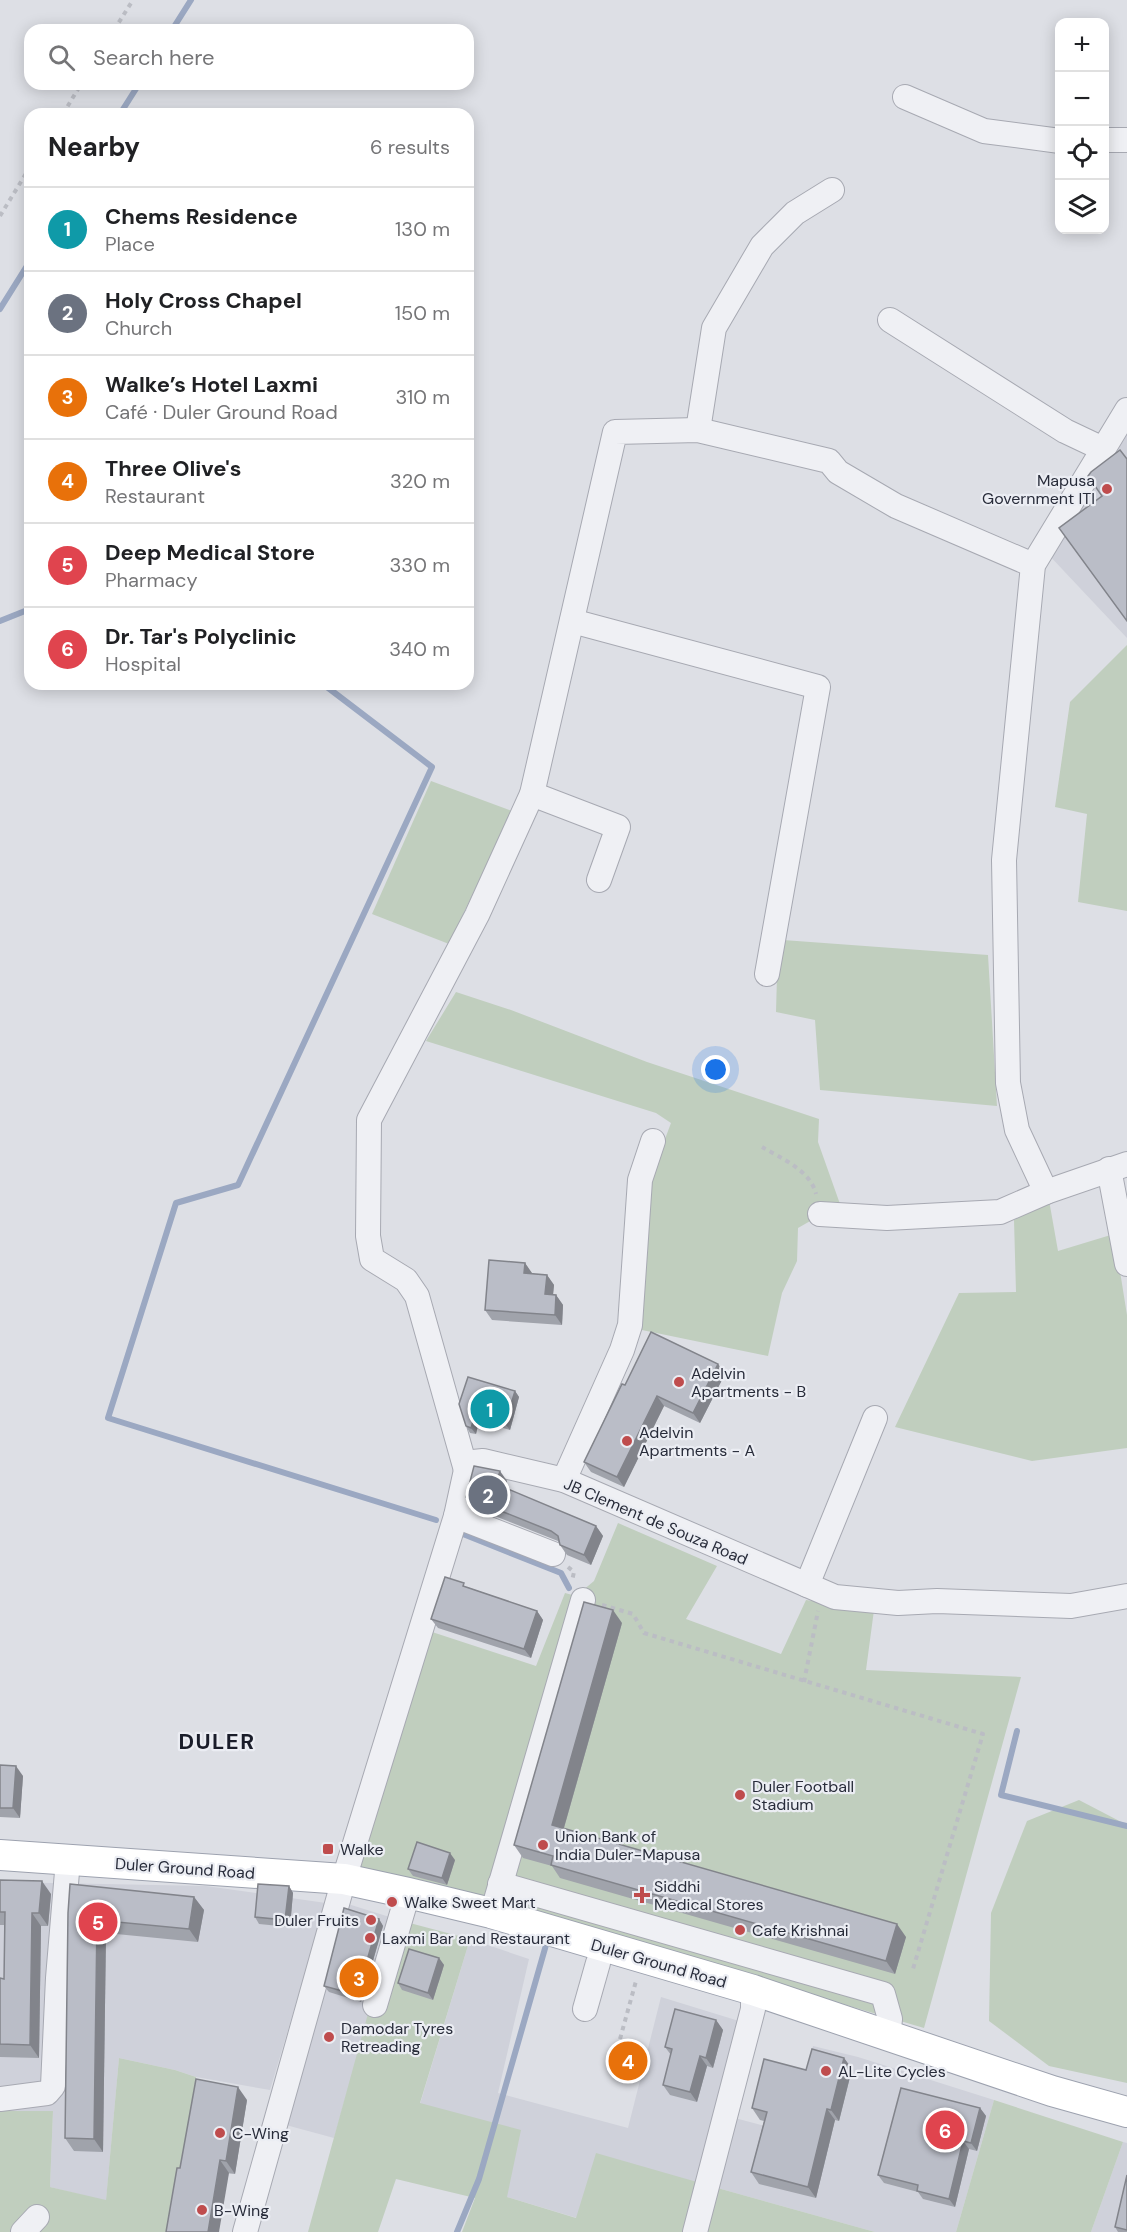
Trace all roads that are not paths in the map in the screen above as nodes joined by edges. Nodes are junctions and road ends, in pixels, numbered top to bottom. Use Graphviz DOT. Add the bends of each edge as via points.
graph roads {
  1 [pos="905,97"];
  2 [pos="1055,140"];
  3 [pos="1109,140"];
  4 [pos="1127,140"];
  5 [pos="832,190"];
  6 [pos="890,320"];
  7 [pos="1127,410"];
  8 [pos="698,430"];
  9 [pos="1103,449"];
  10 [pos="1033,565"];
  11 [pos="572,621"];
  12 [pos="532,794"];
  13 [pos="599,880"];
  14 [pos="767,974"];
  15 [pos="653,1141"];
  16 [pos="1118,1167"];
  17 [pos="1046,1192"];
  18 [pos="820,1214"];
  19 [pos="1127,1264"];
  20 [pos="875,1418"];
  21 [pos="466,1470"];
  22 [pos="564,1480"];
  23 [pos="456,1516"];
  24 [pos="553,1554"];
  25 [pos="807,1585"];
  26 [pos="1127,1596"];
  27 [pos="583,1600"];
  28 [pos="0,1855"];
  29 [pos="68,1860"];
  30 [pos="344,1879"];
  31 [pos="500,1884"];
  32 [pos="408,1893"];
  33 [pos="492,1913"];
  34 [pos="598,1963"];
  35 [pos="753,1990"];
  36 [pos="375,2005"];
  37 [pos="585,2009"];
  38 [pos="888,2036"];
  39 [pos="0,2099"];
  40 [pos="1127,2112"];
  41 [pos="244,2232"];
  42 [pos="695,2232"];
  1 -- 2 [label="street" via="984,131"];
  3 -- 4 [label="street"];
  5 -- 8 [label="street" via="795,213 762,246 714,328"];
  6 -- 9 [label="street" via="1065,431"];
  7 -- 9 [label="street"];
  8 -- 10 [label="street" via="829,460 838,472 896,506"];
  8 -- 11 [label="street" via="615,432"];
  9 -- 10 [label="street"];
  10 -- 17 [label="street" via="1004,860 1008,1083 1017,1130"];
  11 -- 12 [label="street"];
  11 -- 14 [label="street" via="818,687"];
  12 -- 13 [label="street" via="618,827"];
  12 -- 21 [label="street" via="477,915 369,1120 368,1236 372,1259 406,1280 417,1296"];
  15 -- 22 [label="street" via="640,1180 630,1324"];
  16 -- 17 [label="street"];
  16 -- 19 [label="street"];
  17 -- 18 [label="street" via="1000,1212 887,1218"];
  20 -- 25 [label="street"];
  21 -- 22 [label="street, JB Clement de Souza Road" via="473,1462 483,1461"];
  21 -- 23 [label="street"];
  22 -- 25 [label="street, JB Clement de Souza Road"];
  23 -- 24 [label="street"];
  23 -- 30 [label="street"];
  25 -- 26 [label="street, JB Clement de Souza Road" via="835,1597 898,1603 1071,1605"];
  27 -- 31 [label="street"];
  28 -- 29 [label="main road, Duler Ground Road"];
  29 -- 30 [label="main road, Duler Ground Road"];
  29 -- 39 [label="street" via="52,2086 47,2094"];
  30 -- 32 [label="main road, Duler Ground Road"];
  30 -- 41 [label="street"];
  31 -- 33 [label="street"];
  31 -- 38 [label="street" via="883,1994 890,2019"];
  32 -- 33 [label="main road, Duler Ground Road"];
  32 -- 36 [label="street"];
  33 -- 35 [label="main road, Duler Ground Road"];
  34 -- 37 [label="street"];
  35 -- 38 [label="main road, Duler Ground Road"];
  35 -- 42 [label="street" via="753,2009"];
  38 -- 40 [label="main road, Duler Ground Road"];
}
